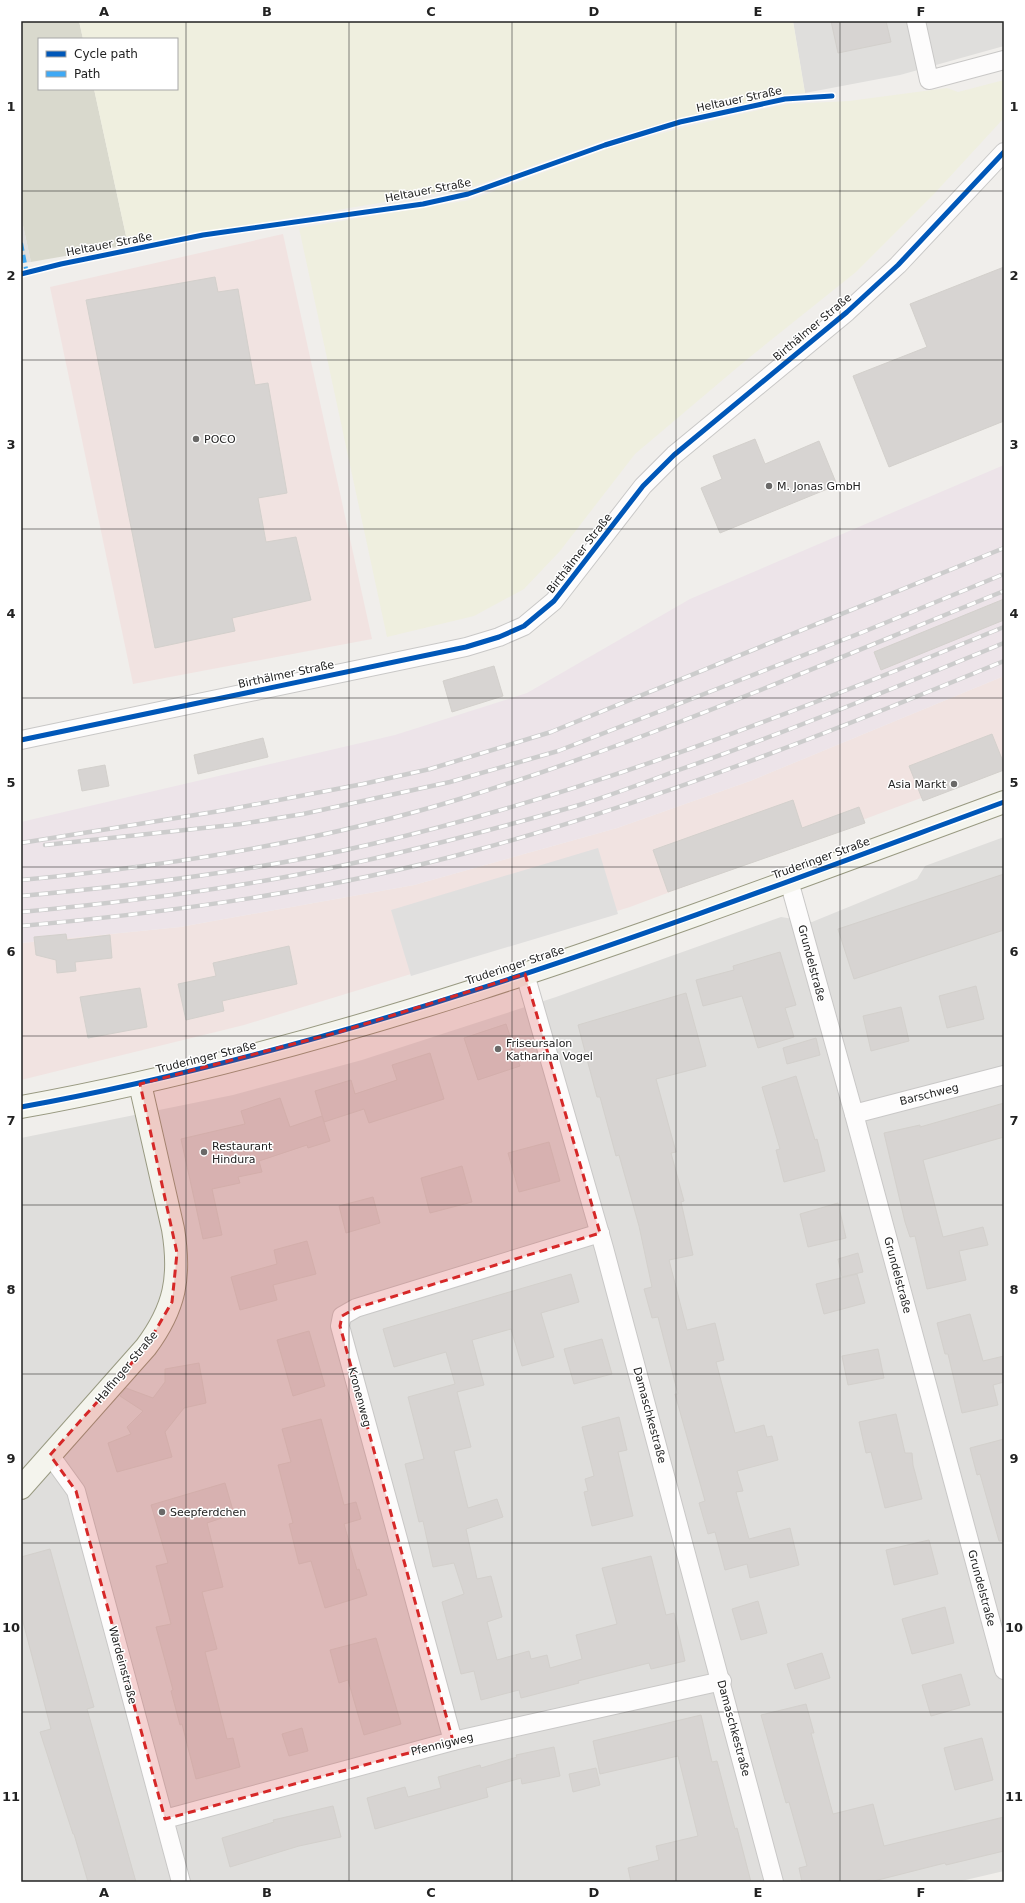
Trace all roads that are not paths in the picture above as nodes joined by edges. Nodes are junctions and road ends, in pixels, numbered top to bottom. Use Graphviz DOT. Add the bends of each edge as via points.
graph roads {
  1 [pos="916,21"];
  2 [pos="1004,60"];
  3 [pos="1004,152"];
  4 [pos="21,740"];
  5 [pos="1004,802"];
  6 [pos="789,881"];
  7 [pos="525,974"];
  8 [pos="1004,1075"];
  9 [pos="140,1084"];
  10 [pos="21,1107"];
  11 [pos="854,1114"];
  12 [pos="600,1233"];
  13 [pos="50,1455"];
  14 [pos="21,1488"];
  15 [pos="999,1629"];
  16 [pos="1004,1670"];
  17 [pos="722,1681"];
  18 [pos="452,1741"];
  19 [pos="165,1819"];
  20 [pos="181,1882"];
  21 [pos="774,1882"];
  1 -- 2 [label="street" via="929,80"];
  3 -- 4 [label="street, Birthälmer Straße" via="898,265 847,312 674,455 643,486 554,601 524,626 466,647"];
  5 -- 6 [label="street, Truderinger Straße"];
  6 -- 7 [label="street, Truderinger Straße"];
  6 -- 11 [label="street, Grundelstraße"];
  7 -- 9 [label="street, Truderinger Straße" via="331,1034"];
  7 -- 12 [label="street, Damaschkestraße"];
  8 -- 11 [label="street, Barschweg"];
  9 -- 10 [label="street, Truderinger Straße"];
  9 -- 13 [label="street, Halfinger Straße" via="177,1253 177,1274 172,1302 156,1334 146,1347"];
  11 -- 15 [label="street, Grundelstraße"];
  12 -- 17 [label="street, Damaschkestraße"];
  12 -- 18 [label="street, Kronenweg" via="356,1308 342,1316 340,1326"];
  13 -- 14 [label="street, Halfinger Straße"];
  13 -- 19 [label="street, Wardeinstraße" via="76,1492"];
  15 -- 16 [label="street, Grundelstraße"];
  17 -- 18 [label="street, Pfennigweg"];
  17 -- 21 [label="street, Damaschkestraße"];
  18 -- 19 [label="street, Pfennigweg"];
  19 -- 20 [label="street, Wardeinstraße"];
}
